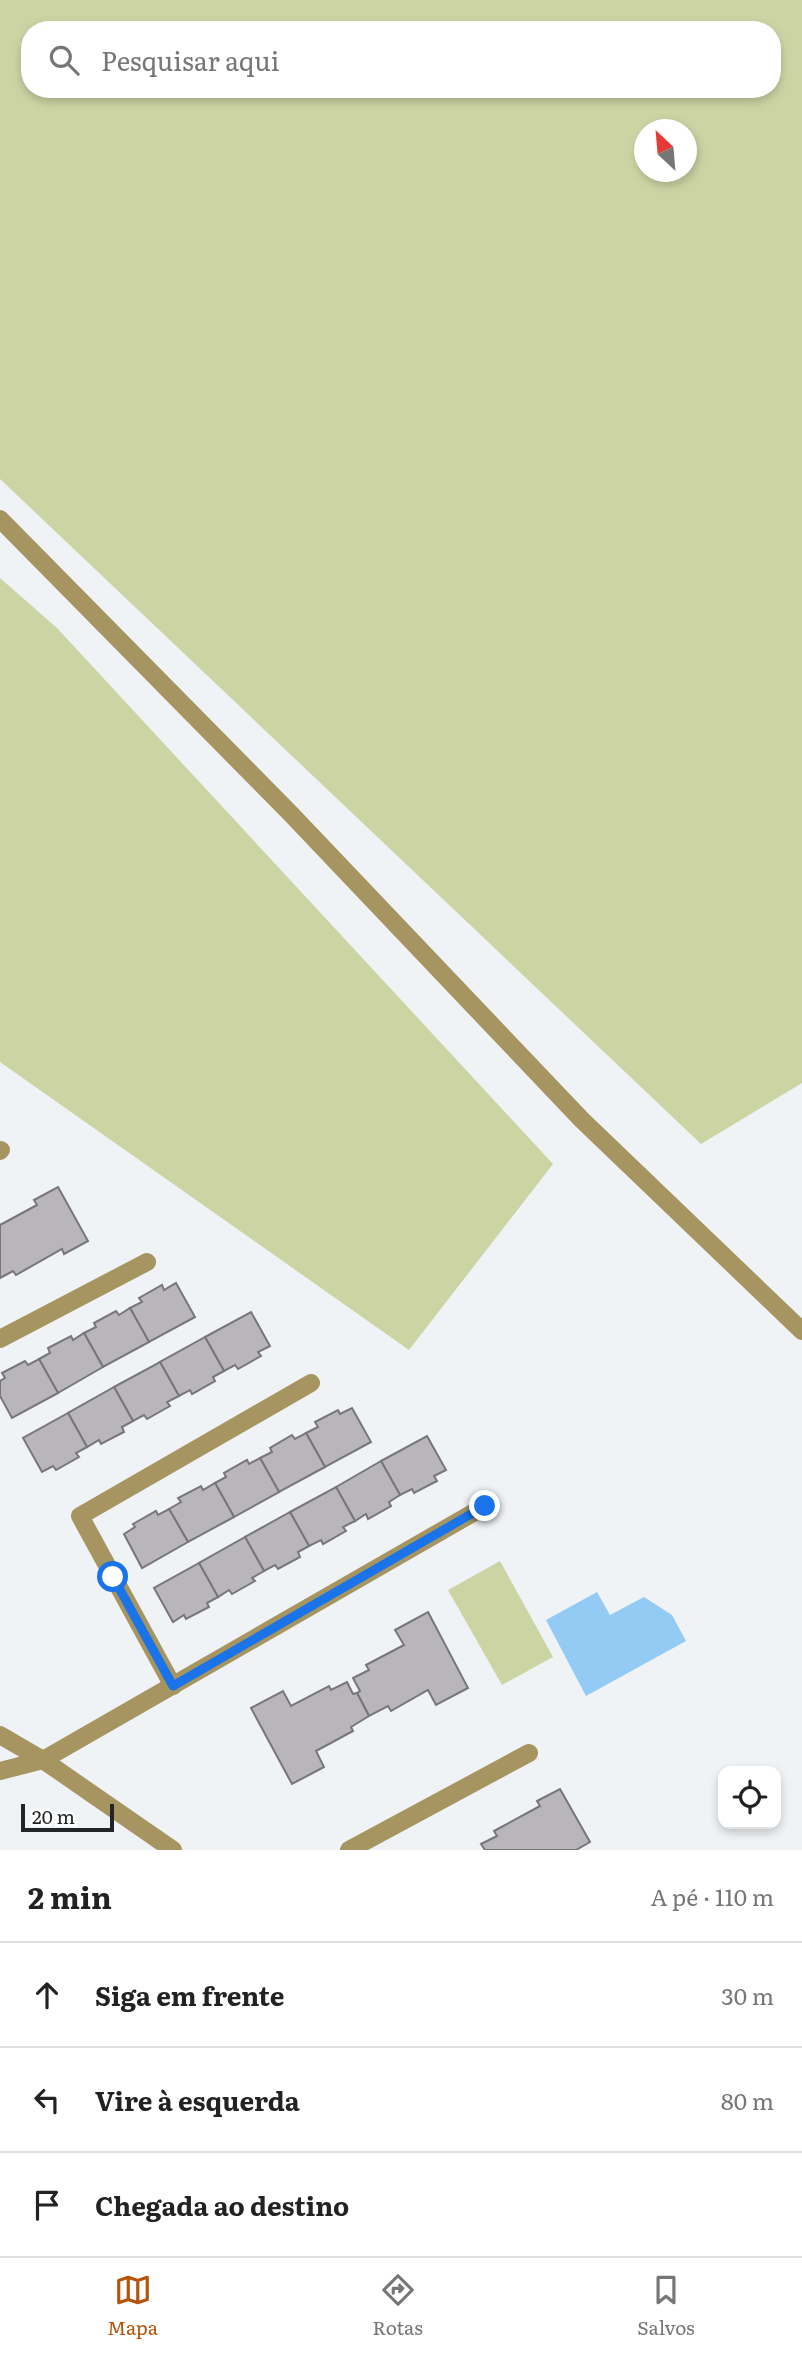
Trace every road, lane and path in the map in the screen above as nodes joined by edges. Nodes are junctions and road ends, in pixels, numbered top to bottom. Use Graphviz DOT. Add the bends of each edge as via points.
graph roads {
  1 [pos="0,519"];
  2 [pos="147,1262"];
  3 [pos="802,1331"];
  4 [pos="0,1339"];
  5 [pos="311,1383"];
  6 [pos="485,1506"];
  7 [pos="173,1686"];
  8 [pos="0,1735"];
  9 [pos="529,1752"];
  10 [pos="43,1760"];
  11 [pos="0,1771"];
  12 [pos="173,1850"];
  13 [pos="349,1850"];
  1 -- 3 [label="street" via="290,813 582,1120"];
  2 -- 4 [label="street"];
  5 -- 7 [label="street" via="80,1516"];
  6 -- 7 [label="street"];
  7 -- 10 [label="street"];
  8 -- 10 [label="street"];
  9 -- 13 [label="street"];
  10 -- 11 [label="street"];
  10 -- 12 [label="street"];
}
